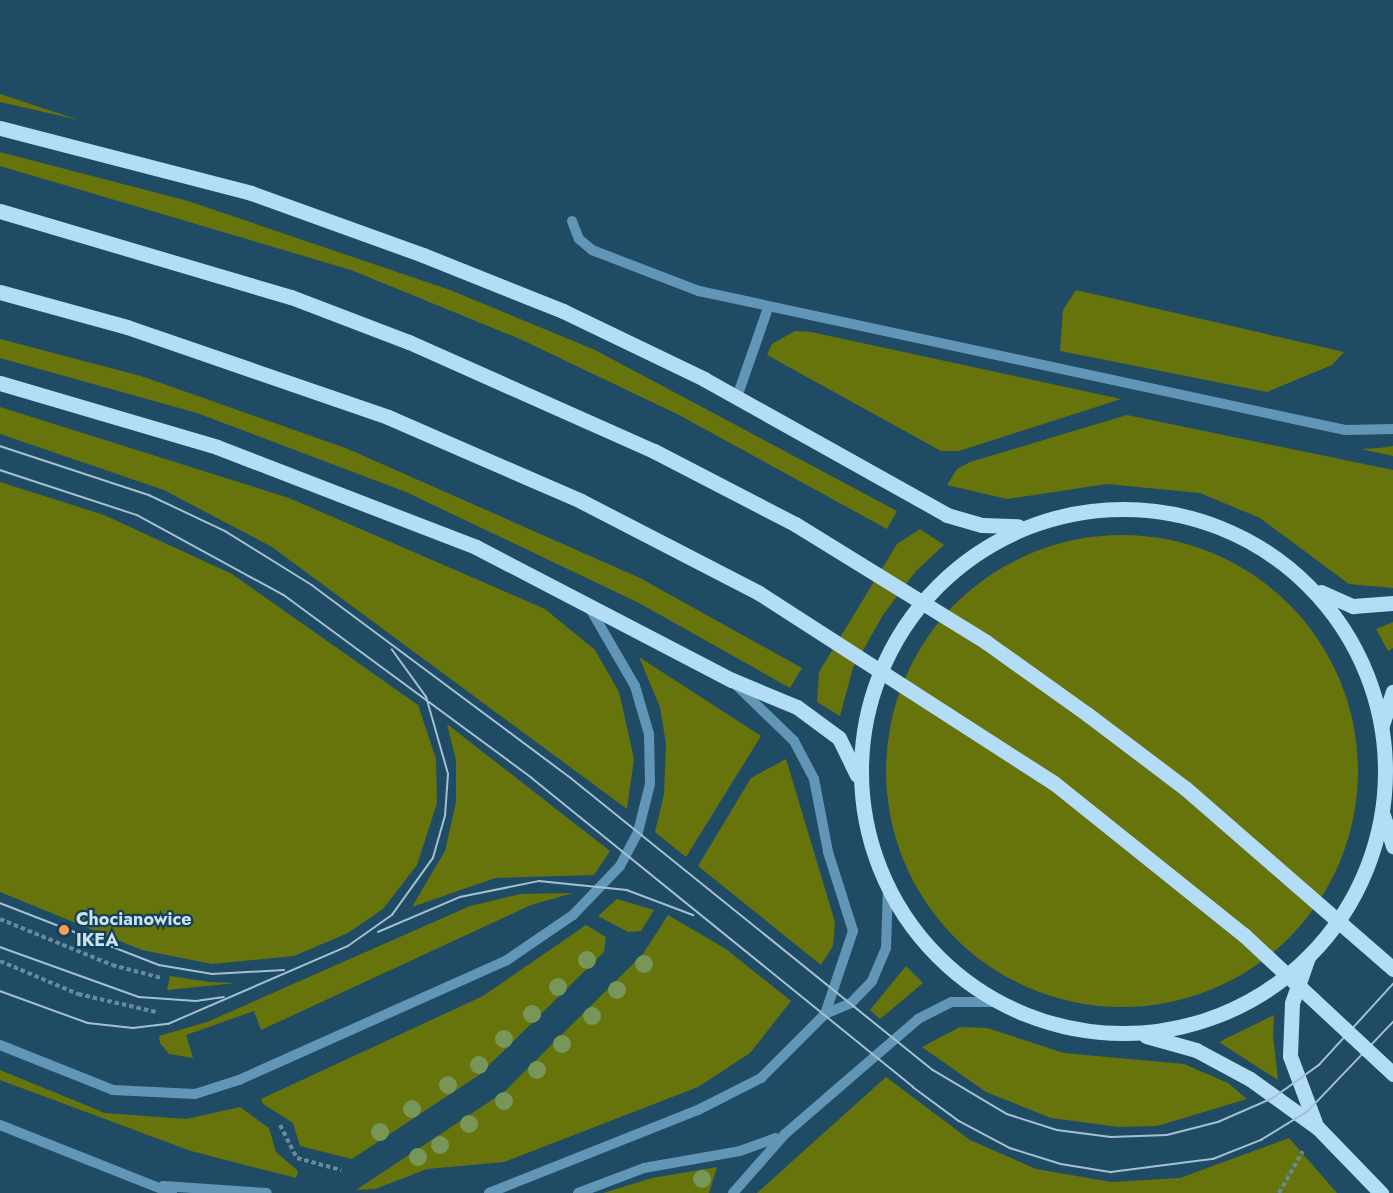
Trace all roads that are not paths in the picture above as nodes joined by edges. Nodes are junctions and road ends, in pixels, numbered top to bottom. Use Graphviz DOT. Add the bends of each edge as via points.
graph roads {
  1 [pos="0,128"];
  2 [pos="0,211"];
  3 [pos="572,221"];
  4 [pos="0,292"];
  5 [pos="768,308"];
  6 [pos="0,383"];
  7 [pos="737,397"];
  8 [pos="1393,429"];
  9 [pos="1027,525"];
  10 [pos="1310,585"];
  11 [pos="586,602"];
  12 [pos="1393,603"];
  13 [pos="732,680"];
  14 [pos="1393,692"];
  15 [pos="1382,725"];
  16 [pos="862,790"];
  17 [pos="1382,811"];
  18 [pos="1393,846"];
  19 [pos="888,889"];
  20 [pos="1309,954"];
  21 [pos="1393,969"];
  22 [pos="999,1002"];
  23 [pos="825,1014"];
  24 [pos="1132,1034"];
  25 [pos="0,1045"];
  26 [pos="1393,1074"];
  27 [pos="0,1125"];
  28 [pos="1318,1128"];
  29 [pos="785,1134"];
  30 [pos="160,1185"];
  31 [pos="172,1193"];
  32 [pos="267,1193"];
  33 [pos="489,1193"];
  34 [pos="578,1193"];
  35 [pos="733,1193"];
  36 [pos="1381,1193"];
  1 -- 7 [label="main road" via="251,193 423,255 563,311"];
  2 -- 21 [label="main road, bridge" via="291,297 398,338 624,436 795,524 986,642 1096,720 1289,874"];
  3 -- 5 [label="street" via="592,250 699,291"];
  4 -- 26 [label="main road, bridge" via="127,327 388,417 581,501 759,593 1054,783 1244,935"];
  5 -- 7 [label="street"];
  5 -- 8 [label="street" via="1345,430"];
  6 -- 11 [label="main road" via="206,443 359,499 476,547"];
  7 -- 9 [label="main road" via="947,514 982,525"];
  9 -- 10 [label="main road" via="1098,509 1184,515 1230,532"];
  9 -- 16 [label="main road" via="955,571 902,636 869,717"];
  10 -- 12 [label="main road" via="1353,606"];
  10 -- 15 [label="main road" via="1330,608 1362,664"];
  11 -- 13 [label="main road"];
  11 -- 25 [label="street" via="635,686 649,734 650,775 641,821 627,854 573,915 507,960 206,1091 168,1096 113,1089"];
  13 -- 16 [label="main road" via="783,699 828,726 851,759"];
  13 -- 23 [label="street" via="794,741 814,779 828,852 852,931"];
  14 -- 15 [label="main road"];
  15 -- 17 [label="main road"];
  16 -- 19 [label="main road" via="874,856"];
  17 -- 18 [label="main road"];
  17 -- 20 [label="main road" via="1371,856 1352,898"];
  19 -- 22 [label="main road" via="930,950"];
  19 -- 23 [label="street" via="881,964 860,996"];
  20 -- 24 [label="main road" via="1246,1002 1205,1019"];
  20 -- 28 [label="main road" via="1292,1003 1290,1056 1296,1083"];
  22 -- 24 [label="main road" via="1062,1027"];
  22 -- 29 [label="street" via="973,999 932,1011"];
  23 -- 33 [label="street" via="787,1057 731,1095"];
  24 -- 28 [label="main road" via="1196,1050 1226,1064"];
  27 -- 30 [label="street"];
  28 -- 36 [label="main road"];
  29 -- 34 [label="street" via="740,1151 644,1168"];
  29 -- 35 [label="street"];
  30 -- 31 [label="street"];
  30 -- 32 [label="street"];
}
